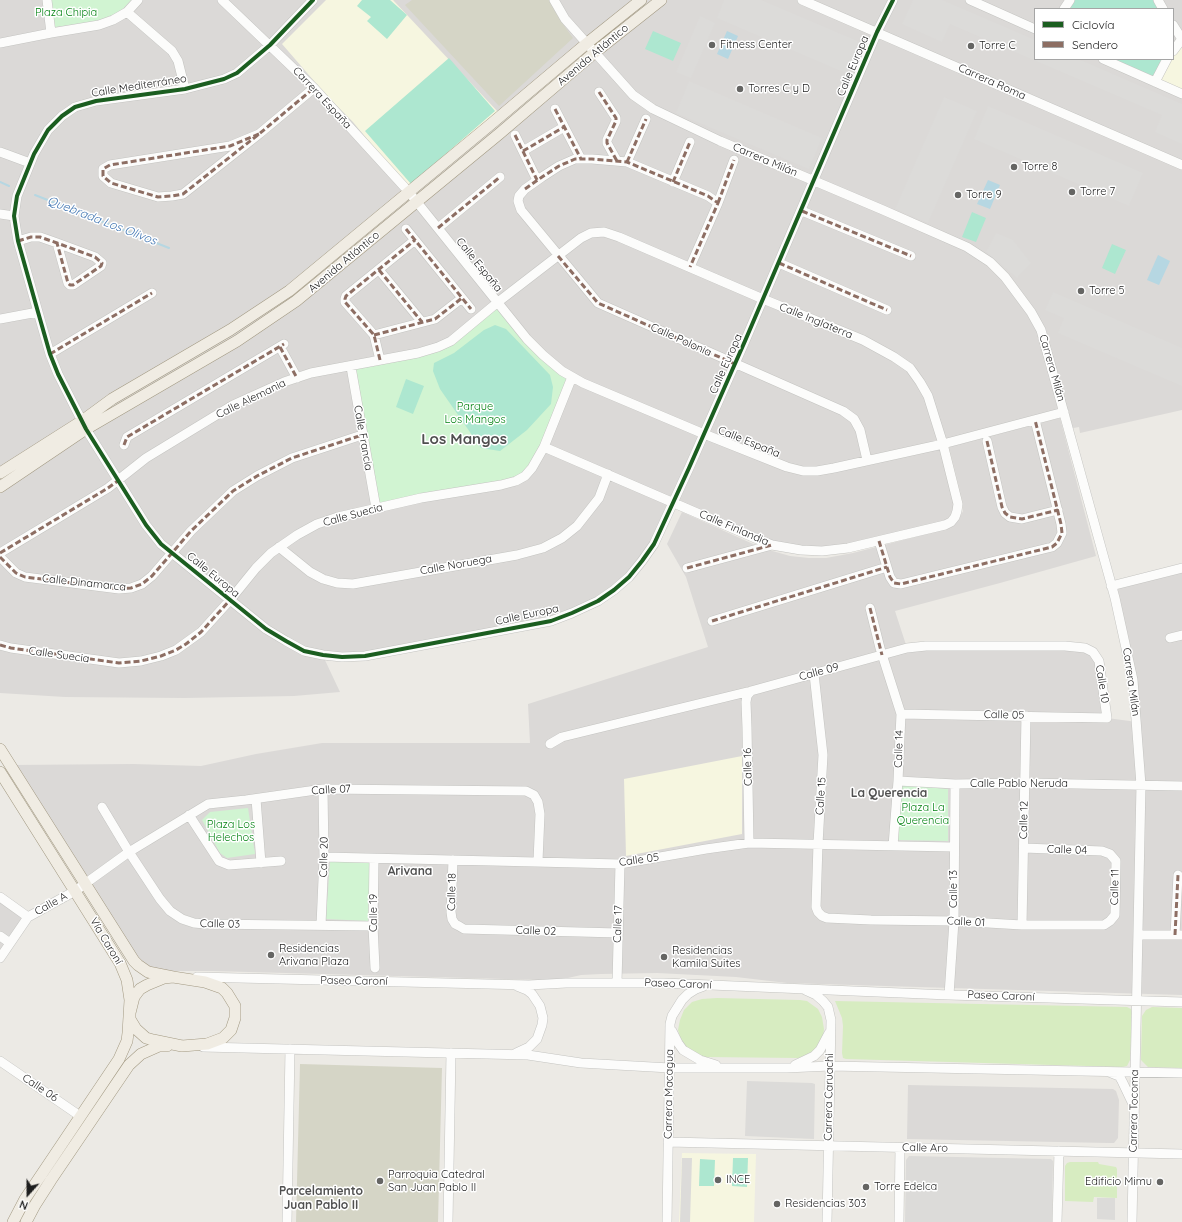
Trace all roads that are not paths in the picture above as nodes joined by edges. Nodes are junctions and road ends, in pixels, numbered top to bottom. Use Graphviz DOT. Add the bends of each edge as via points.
graph roads {
  1 [pos="46,0"];
  2 [pos="138,0"];
  3 [pos="222,0"];
  4 [pos="313,0"];
  5 [pos="554,0"];
  6 [pos="641,0"];
  7 [pos="661,0"];
  8 [pos="802,0"];
  9 [pos="892,0"];
  10 [pos="971,0"];
  11 [pos="127,12"];
  12 [pos="1174,27"];
  13 [pos="1034,29"];
  14 [pos="51,32"];
  15 [pos="877,32"];
  16 [pos="1182,39"];
  17 [pos="0,43"];
  18 [pos="586,44"];
  19 [pos="270,45"];
  20 [pos="1174,50"];
  21 [pos="594,53"];
  22 [pos="1105,60"];
  23 [pos="1166,60"];
  24 [pos="1155,82"];
  25 [pos="314,88"];
  26 [pos="185,89"];
  27 [pos="599,92"];
  28 [pos="1182,94"];
  29 [pos="555,109"];
  30 [pos="646,119"];
  31 [pos="564,128"];
  32 [pos="259,134"];
  33 [pos="515,135"];
  34 [pos="690,142"];
  35 [pos="523,151"];
  36 [pos="0,152"];
  37 [pos="581,159"];
  38 [pos="734,160"];
  39 [pos="617,161"];
  40 [pos="627,162"];
  41 [pos="30,164"];
  42 [pos="1182,165"];
  43 [pos="500,177"];
  44 [pos="537,180"];
  45 [pos="814,180"];
  46 [pos="673,182"];
  47 [pos="408,191"];
  48 [pos="416,201"];
  49 [pos="718,203"];
  50 [pos="802,211"];
  51 [pos="0,214"];
  52 [pos="14,216"];
  53 [pos="438,228"];
  54 [pos="406,229"];
  55 [pos="414,240"];
  56 [pos="18,241"];
  57 [pos="57,243"];
  58 [pos="558,256"];
  59 [pos="911,256"];
  60 [pos="779,263"];
  61 [pos="690,267"];
  62 [pos="379,270"];
  63 [pos="152,293"];
  64 [pos="462,298"];
  65 [pos="763,299"];
  66 [pos="498,302"];
  67 [pos="472,310"];
  68 [pos="887,310"];
  69 [pos="38,312"];
  70 [pos="0,319"];
  71 [pos="422,322"];
  72 [pos="374,334"];
  73 [pos="50,354"];
  74 [pos="380,360"];
  75 [pos="735,364"];
  76 [pos="351,367"];
  77 [pos="572,377"];
  78 [pos="297,378"];
  79 [pos="1064,412"];
  80 [pos="1034,420"];
  81 [pos="84,425"];
  82 [pos="704,434"];
  83 [pos="362,435"];
  84 [pos="987,441"];
  85 [pos="943,444"];
  86 [pos="124,445"];
  87 [pos="544,447"];
  88 [pos="867,460"];
  89 [pos="0,473"];
  90 [pos="608,474"];
  91 [pos="119,480"];
  92 [pos="0,487"];
  93 [pos="674,502"];
  94 [pos="376,508"];
  95 [pos="1058,510"];
  96 [pos="955,517"];
  97 [pos="879,541"];
  98 [pos="772,545"];
  99 [pos="280,547"];
  100 [pos="0,553"];
  101 [pos="173,553"];
  102 [pos="0,557"];
  103 [pos="887,567"];
  104 [pos="687,568"];
  105 [pos="1182,568"];
  106 [pos="1111,586"];
  107 [pos="230,600"];
  108 [pos="870,608"];
  109 [pos="712,621"];
  110 [pos="1182,635"];
  111 [pos="1170,638"];
  112 [pos="0,645"];
  113 [pos="1093,652"];
  114 [pos="882,655"];
  115 [pos="814,674"];
  116 [pos="750,691"];
  117 [pos="901,714"];
  118 [pos="1026,716"];
  119 [pos="1107,718"];
  120 [pos="550,744"];
  121 [pos="0,749"];
  122 [pos="0,772"];
  123 [pos="898,781"];
  124 [pos="1025,783"];
  125 [pos="955,784"];
  126 [pos="1141,785"];
  127 [pos="1182,786"];
  128 [pos="323,789"];
  129 [pos="256,799"];
  130 [pos="102,806"];
  131 [pos="189,815"];
  132 [pos="749,843"];
  133 [pos="818,844"];
  134 [pos="893,846"];
  135 [pos="953,847"];
  136 [pos="1024,848"];
  137 [pos="129,852"];
  138 [pos="1110,854"];
  139 [pos="324,857"];
  140 [pos="374,858"];
  141 [pos="452,860"];
  142 [pos="538,861"];
  143 [pos="281,862"];
  144 [pos="261,863"];
  145 [pos="620,864"];
  146 [pos="1178,874"];
  147 [pos="85,884"];
  148 [pos="75,891"];
  149 [pos="0,897"];
  150 [pos="822,916"];
  151 [pos="28,917"];
  152 [pos="954,921"];
  153 [pos="1110,921"];
  154 [pos="455,924"];
  155 [pos="321,925"];
  156 [pos="1022,925"];
  157 [pos="373,926"];
  158 [pos="618,933"];
  159 [pos="1138,935"];
  160 [pos="1179,935"];
  161 [pos="0,936"];
  162 [pos="10,944"];
  163 [pos="0,958"];
  164 [pos="375,968"];
  165 [pos="173,977"];
  166 [pos="617,983"];
  167 [pos="513,985"];
  168 [pos="709,985"];
  169 [pos="800,988"];
  170 [pos="949,994"];
  171 [pos="1136,1001"];
  172 [pos="1182,1002"];
  173 [pos="130,1013"];
  174 [pos="670,1024"];
  175 [pos="831,1027"];
  176 [pos="182,1046"];
  177 [pos="290,1049"];
  178 [pos="452,1053"];
  179 [pos="509,1054"];
  180 [pos="0,1061"];
  181 [pos="830,1066"];
  182 [pos="670,1068"];
  183 [pos="724,1068"];
  184 [pos="786,1068"];
  185 [pos="1104,1070"];
  186 [pos="1134,1072"];
  187 [pos="1182,1073"];
  188 [pos="1134,1106"];
  189 [pos="80,1116"];
  190 [pos="668,1142"];
  191 [pos="828,1146"];
  192 [pos="900,1148"];
  193 [pos="1059,1151"];
  194 [pos="1133,1153"];
  195 [pos="1182,1154"];
  196 [pos="13,1222"];
  197 [pos="26,1222"];
  198 [pos="287,1222"];
  199 [pos="448,1222"];
  200 [pos="667,1222"];
  201 [pos="827,1222"];
  202 [pos="899,1222"];
  203 [pos="1058,1222"];
  204 [pos="1132,1222"];
  1 -- 14 [label="street"];
  2 -- 11 [label="street"];
  3 -- 19 [label="street, Carrera España"];
  4 -- 19 [label="street, Calle Mediterráneo"];
  5 -- 18 [label="street, Carrera Milán" via="565,20"];
  6 -- 18 [label="main road, Avenida Atlántico"];
  7 -- 21 [label="main road, Avenida Atlántico"];
  8 -- 15 [label="street, Carrera Roma"];
  9 -- 15 [label="street, Calle Europa"];
  10 -- 13 [label="street"];
  11 -- 14 [label="street" via="99,25"];
  11 -- 26 [label="street" via="172,51 178,61"];
  12 -- 16 [label="street"];
  14 -- 17 [label="street"];
  15 -- 42 [label="street, Carrera Roma"];
  15 -- 45 [label="street, Calle Europa"];
  16 -- 20 [label="street"];
  18 -- 21 [label="street, Carrera Milán"];
  18 -- 47 [label="main road, Avenida Atlántico"];
  19 -- 25 [label="street, Carrera España"];
  19 -- 26 [label="street, Calle Mediterráneo" via="237,73"];
  21 -- 45 [label="street, Carrera Milán" via="634,95 653,109 720,141"];
  21 -- 48 [label="main road, Avenida Atlántico"];
  22 -- 24 [label="street"];
  23 -- 24 [label="street"];
  24 -- 28 [label="street"];
  25 -- 32 [label="street"];
  25 -- 47 [label="street, Carrera España"];
  26 -- 41 [label="street, Calle Mediterráneo" via="96,101 76,107 48,130"];
  27 -- 39 [label="street" via="616,118 607,143"];
  29 -- 31 [label="street"];
  30 -- 40 [label="street"];
  31 -- 35 [label="street"];
  31 -- 37 [label="street"];
  32 -- 32 [label="street" via="230,146 110,165 103,169 103,176 111,182 158,197 183,194"];
  33 -- 35 [label="street"];
  34 -- 46 [label="street"];
  35 -- 44 [label="street"];
  36 -- 41 [label="street"];
  37 -- 39 [label="street"];
  37 -- 44 [label="street" via="559,166"];
  38 -- 49 [label="street"];
  39 -- 40 [label="street"];
  40 -- 46 [label="street"];
  41 -- 52 [label="street, Calle Mediterráneo" via="17,196"];
  43 -- 53 [label="street"];
  44 -- 58 [label="street, Calle Polonia" via="525,189 518,201 521,210"];
  45 -- 50 [label="street, Calle Europa"];
  45 -- 79 [label="street, Carrera Milán" via="967,247 990,262 1017,292 1041,330"];
  46 -- 49 [label="street" via="708,196"];
  47 -- 48 [label="street, Carrera España"];
  47 -- 81 [label="main road, Avenida Atlántico" via="289,291 230,330 112,399"];
  48 -- 53 [label="street, Calle España"];
  48 -- 81 [label="main road, Avenida Atlántico" via="296,301 237,341"];
  49 -- 61 [label="street"];
  50 -- 59 [label="street"];
  50 -- 60 [label="street, Calle Europa"];
  51 -- 52 [label="street"];
  52 -- 56 [label="street, Calle Mediterráneo"];
  53 -- 66 [label="street, Calle España"];
  54 -- 55 [label="street"];
  55 -- 62 [label="street"];
  55 -- 64 [label="street"];
  56 -- 57 [label="street" via="40,237"];
  56 -- 69 [label="street, Calle Mediterráneo"];
  57 -- 57 [label="street" via="95,257 102,263 70,285"];
  58 -- 61 [label="street, Calle Inglaterra" via="581,238 591,233 604,232"];
  58 -- 66 [label="street, Calle Inglaterra"];
  58 -- 75 [label="street, Calle Polonia" via="598,303"];
  60 -- 65 [label="street, Calle Europa"];
  60 -- 68 [label="street"];
  61 -- 65 [label="street, Calle Inglaterra"];
  62 -- 71 [label="street"];
  62 -- 72 [label="street" via="345,299"];
  63 -- 73 [label="street"];
  64 -- 67 [label="street"];
  64 -- 71 [label="street" via="435,319"];
  65 -- 75 [label="street, Calle Europa"];
  65 -- 85 [label="street, Calle Inglaterra" via="863,340 910,368 928,396"];
  66 -- 74 [label="street, Calle Alemania" via="451,341 418,353"];
  66 -- 77 [label="street, Calle España" via="542,355"];
  69 -- 70 [label="street"];
  69 -- 73 [label="street, Calle Mediterráneo"];
  71 -- 72 [label="street"];
  72 -- 74 [label="street"];
  73 -- 81 [label="street, Calle Mediterráneo"];
  74 -- 76 [label="street, Calle Alemania"];
  75 -- 82 [label="street, Calle Europa"];
  75 -- 88 [label="street, Calle Polonia" via="843,411 854,419 860,430"];
  76 -- 78 [label="street, Calle Alemania" via="311,373"];
  76 -- 83 [label="street, Calle Francia"];
  77 -- 82 [label="street, Calle España"];
  77 -- 87 [label="street, Calle Suecia"];
  78 -- 86 [label="street" via="282,346 127,437"];
  78 -- 91 [label="street, Calle Alemania" via="233,405 146,458"];
  79 -- 80 [label="street, Calle España"];
  79 -- 106 [label="street, Carrera Milán"];
  80 -- 85 [label="street, Calle España"];
  80 -- 95 [label="street"];
  81 -- 89 [label="main road, Avenida Atlántico"];
  81 -- 91 [label="street, Calle Europa"];
  81 -- 92 [label="main road, Avenida Atlántico"];
  82 -- 88 [label="street, Calle España" via="803,471 817,471"];
  82 -- 93 [label="street, Calle Europa"];
  83 -- 94 [label="street, Calle Francia"];
  83 -- 101 [label="street, Calle Dinamarca" via="292,458 257,476 233,492 191,531"];
  84 -- 95 [label="street" via="1005,513 1010,517 1022,519"];
  85 -- 88 [label="street, Calle España"];
  85 -- 96 [label="street, Calle Inglaterra" via="958,504"];
  87 -- 90 [label="street, Calle Finlandia"];
  87 -- 94 [label="street, Calle Suecia" via="532,468 516,481"];
  90 -- 93 [label="street, Calle Finlandia"];
  90 -- 99 [label="street, Calle Noruega" via="599,498 577,526 543,548 517,555 353,584 323,579 310,572"];
  91 -- 100 [label="street, Calle Alemania"];
  91 -- 101 [label="street, Calle Europa" via="146,525 161,544"];
  93 -- 98 [label="street, Calle Finlandia"];
  93 -- 107 [label="street, Calle Europa" via="654,544 629,577 598,601 551,621 365,656 342,657 304,651 286,642"];
  94 -- 99 [label="street, Calle Suecia" via="317,524"];
  95 -- 103 [label="street" via="1062,533 1060,539 1052,546 901,584 894,583"];
  96 -- 97 [label="street, Calle Finlandia" via="945,524"];
  97 -- 98 [label="street, Calle Finlandia" via="822,551"];
  97 -- 103 [label="street"];
  98 -- 104 [label="street"];
  99 -- 107 [label="street, Calle Suecia" via="256,568"];
  101 -- 102 [label="street, Calle Dinamarca" via="142,584 119,589 25,577 16,573"];
  101 -- 107 [label="street, Calle Europa"];
  103 -- 109 [label="street"];
  105 -- 106 [label="street"];
  106 -- 126 [label="street, Carrera Milán" via="1133,680"];
  107 -- 112 [label="street, Calle Suecia" via="201,632 186,644 166,654 141,661 119,663"];
  108 -- 114 [label="street, Calle 14"];
  110 -- 111 [label="street"];
  113 -- 114 [label="street, Calle 09" via="1085,648 1065,646 934,646 907,648"];
  113 -- 119 [label="street, Calle 10" via="1101,669"];
  114 -- 115 [label="street, Calle 09"];
  114 -- 117 [label="street, Calle 14"];
  115 -- 116 [label="street, Calle 09"];
  115 -- 133 [label="street, Calle 15" via="823,755"];
  116 -- 120 [label="street, Calle 09" via="562,738"];
  116 -- 132 [label="street, Calle 16" via="746,702"];
  117 -- 118 [label="street, Calle 05"];
  117 -- 123 [label="street, Calle 14"];
  118 -- 119 [label="street, Calle 05"];
  118 -- 124 [label="street, Calle 12"];
  121 -- 147 [label="main road, Vía Caroní"];
  122 -- 148 [label="main road, Vía Caroní"];
  123 -- 125 [label="street, Calle Pablo Neruda"];
  123 -- 134 [label="street, Calle 14"];
  124 -- 125 [label="street, Calle Pablo Neruda"];
  124 -- 126 [label="street, Calle Pablo Neruda"];
  124 -- 136 [label="street, Calle 12"];
  125 -- 135 [label="street, Calle 13"];
  126 -- 127 [label="street"];
  126 -- 159 [label="street, Carrera Milán"];
  128 -- 129 [label="street, Calle 07"];
  128 -- 139 [label="street, Calle 20"];
  128 -- 142 [label="street, Calle 07" via="526,791 534,795 538,802"];
  129 -- 131 [label="street, Calle 07" via="208,804"];
  129 -- 144 [label="street"];
  130 -- 137 [label="street, Calle 03"];
  131 -- 137 [label="street, Calle 07"];
  131 -- 144 [label="street" via="219,861 229,865"];
  132 -- 133 [label="street, Calle 05"];
  132 -- 145 [label="street, Calle 05"];
  133 -- 134 [label="street, Calle 05"];
  133 -- 150 [label="street, Calle 15" via="816,907"];
  134 -- 135 [label="street, Calle 05"];
  135 -- 152 [label="street, Calle 13"];
  136 -- 138 [label="street, Calle 04" via="1102,851"];
  136 -- 156 [label="street, Calle 12"];
  137 -- 147 [label="street, Calle 07"];
  137 -- 155 [label="street, Calle 03" via="170,911 188,921 205,924"];
  138 -- 153 [label="street, Calle 11" via="1116,861 1115,915"];
  139 -- 140 [label="street, Calle 05"];
  139 -- 155 [label="street, Calle 20"];
  140 -- 141 [label="street, Calle 05"];
  140 -- 157 [label="street, Calle 19"];
  141 -- 142 [label="street, Calle 05"];
  141 -- 154 [label="street, Calle 18" via="451,912"];
  142 -- 145 [label="street, Calle 05"];
  143 -- 144 [label="street"];
  145 -- 158 [label="street, Calle 17"];
  146 -- 160 [label="street"];
  147 -- 148 [label="street, Calle A"];
  147 -- 165 [label="main road, Vía Caroní" via="138,966 154,974"];
  148 -- 151 [label="street, Calle A"];
  148 -- 173 [label="main road, Vía Caroní" via="124,971 129,989"];
  149 -- 151 [label="street"];
  150 -- 152 [label="street, Calle 01" via="871,920"];
  151 -- 162 [label="street, Calle A"];
  152 -- 156 [label="street, Calle 01"];
  152 -- 170 [label="street, Calle 13"];
  153 -- 156 [label="street, Calle 01" via="1104,925"];
  154 -- 158 [label="street, Calle 02" via="464,928"];
  155 -- 157 [label="street, Calle 03"];
  157 -- 164 [label="street, Calle 19"];
  158 -- 166 [label="street, Calle 17"];
  159 -- 160 [label="street"];
  159 -- 171 [label="street, Carrera Milán"];
  161 -- 162 [label="street"];
  162 -- 163 [label="street, Calle A"];
  165 -- 167 [label="street, Paseo Caroní"];
  165 -- 173 [label="main road, Paseo Caroní" via="156,981 140,989 134,997"];
  165 -- 176 [label="main road, Paseo Caroní" via="205,982 222,988 232,1000 236,1012 231,1030 223,1038 207,1044"];
  166 -- 167 [label="street, Paseo Caroní"];
  166 -- 168 [label="street, Paseo Caroní"];
  167 -- 179 [label="street" via="532,994 540,1006 543,1018 540,1032 533,1043 523,1050"];
  168 -- 169 [label="street, Paseo Caroní"];
  168 -- 174 [label="street, Carrera Macagua" via="688,994 677,1007"];
  169 -- 170 [label="street, Paseo Caroní"];
  169 -- 175 [label="street, Carrera Caruachi" via="816,995 828,1007"];
  170 -- 171 [label="street, Paseo Caroní"];
  171 -- 172 [label="street, Paseo Caroní"];
  171 -- 186 [label="street, Carrera Tocoma"];
  173 -- 176 [label="main road, Paseo Caroní" via="130,1019 136,1029 146,1038"];
  173 -- 189 [label="main road, Vía Caroní" via="123,1052"];
  174 -- 182 [label="street, Carrera Macagua"];
  174 -- 183 [label="street" via="683,1050 700,1060"];
  175 -- 181 [label="street, Carrera Caruachi"];
  175 -- 184 [label="street" via="817,1053 806,1061"];
  176 -- 177 [label="street, Paseo Caroní"];
  176 -- 197 [label="main road" via="159,1046 134,1059 51,1180"];
  177 -- 178 [label="street, Paseo Caroní"];
  177 -- 198 [label="street"];
  178 -- 179 [label="street, Paseo Caroní"];
  178 -- 199 [label="street"];
  179 -- 182 [label="street, Paseo Caroní" via="545,1056 581,1063"];
  180 -- 189 [label="street, Calle 06"];
  181 -- 184 [label="street, Paseo Caroní"];
  181 -- 185 [label="street, Paseo Caroní"];
  181 -- 191 [label="street, Carrera Caruachi"];
  182 -- 183 [label="street, Paseo Caroní"];
  182 -- 190 [label="street, Carrera Macagua"];
  183 -- 184 [label="street, Paseo Caroní"];
  185 -- 186 [label="street, Paseo Caroní"];
  185 -- 188 [label="street" via="1119,1076"];
  186 -- 187 [label="street, Paseo Caroní"];
  186 -- 188 [label="street, Carrera Tocoma"];
  188 -- 194 [label="street, Carrera Tocoma"];
  189 -- 196 [label="main road, Vía Caroní" via="25,1199"];
  190 -- 191 [label="street, Calle Aro"];
  190 -- 200 [label="street, Carrera Macagua"];
  191 -- 192 [label="street, Calle Aro"];
  191 -- 201 [label="street, Carrera Caruachi"];
  192 -- 193 [label="street, Calle Aro"];
  192 -- 202 [label="street"];
  193 -- 194 [label="street, Calle Aro"];
  193 -- 203 [label="street"];
  194 -- 195 [label="street, Calle Aro"];
  194 -- 204 [label="street, Carrera Tocoma"];
}
